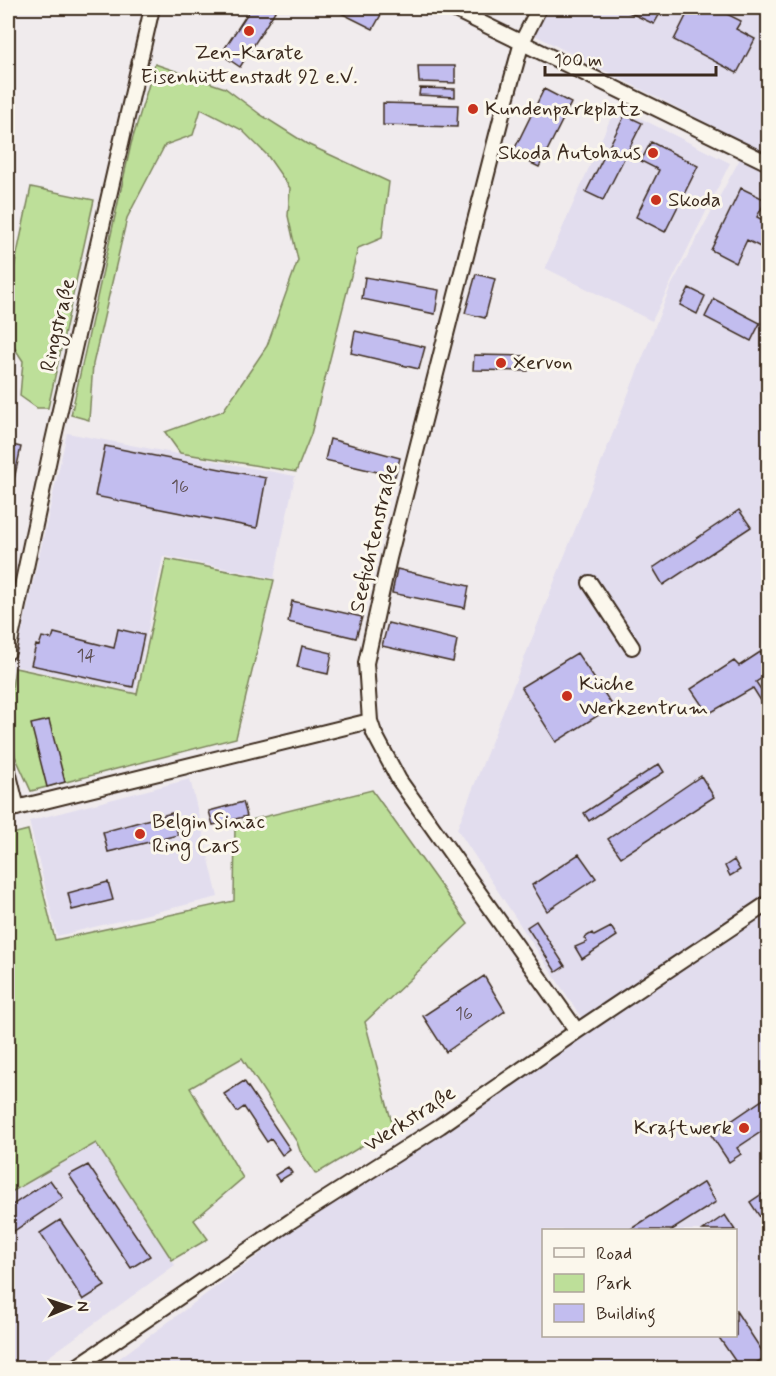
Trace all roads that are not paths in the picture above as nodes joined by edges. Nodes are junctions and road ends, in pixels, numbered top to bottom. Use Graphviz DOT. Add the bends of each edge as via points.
graph roads {
  1 [pos="152,8"];
  2 [pos="451,8"];
  3 [pos="540,8"];
  4 [pos="522,42"];
  5 [pos="768,163"];
  6 [pos="590,583"];
  7 [pos="632,647"];
  8 [pos="8,652"];
  9 [pos="370,721"];
  10 [pos="8,771"];
  11 [pos="12,809"];
  12 [pos="768,903"];
  13 [pos="577,1031"];
  14 [pos="75,1368"];
  1 -- 8 [label="street, Ringstraße"];
  2 -- 4 [label="street"];
  3 -- 4 [label="street, Seefichtenstraße"];
  4 -- 5 [label="street"];
  4 -- 9 [label="street, Seefichtenstraße" via="389,558 366,663"];
  6 -- 7 [label="street"];
  9 -- 11 [label="street"];
  9 -- 13 [label="street, Seefichtenstraße" via="399,780"];
  10 -- 11 [label="street"];
  12 -- 13 [label="street, Werkstraße"];
  13 -- 14 [label="street, Werkstraße"];
}
